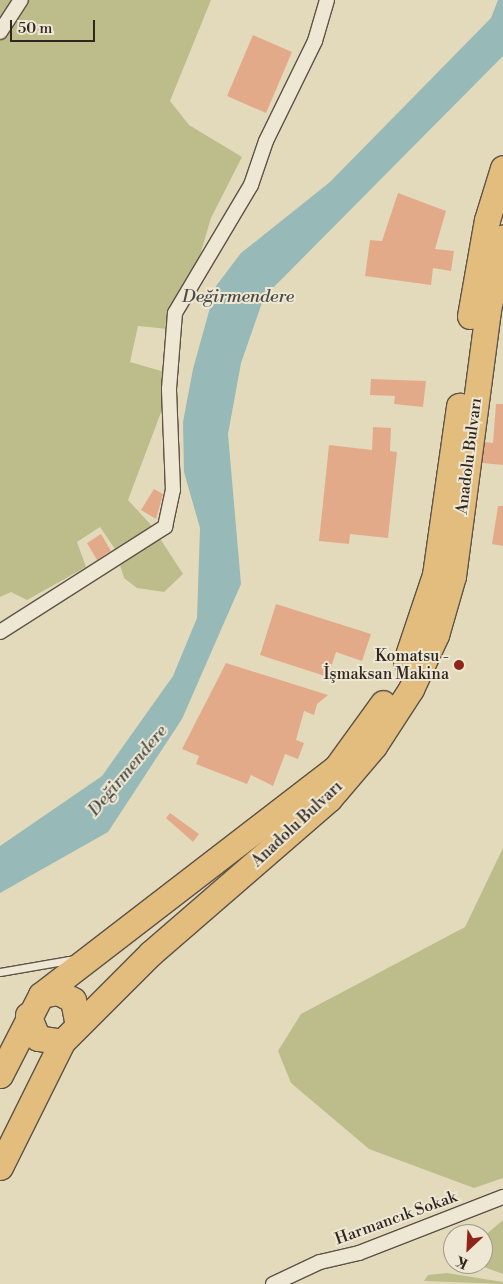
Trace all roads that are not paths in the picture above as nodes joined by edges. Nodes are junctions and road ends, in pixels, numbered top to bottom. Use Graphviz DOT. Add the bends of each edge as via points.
graph roads {
  1 [pos="21,0"];
  2 [pos="327,0"];
  3 [pos="0,32"];
  4 [pos="503,168"];
  5 [pos="503,238"];
  6 [pos="0,632"];
  7 [pos="85,957"];
  8 [pos="0,972"];
  9 [pos="34,1005"];
  10 [pos="70,1033"];
  11 [pos="0,1075"];
  12 [pos="0,1167"];
  13 [pos="503,1197"];
  14 [pos="272,1284"];
  1 -- 3 [label="street"];
  2 -- 6 [label="street" via="315,41 266,140 251,185 215,239 175,313 170,389 173,490 165,527"];
  4 -- 7 [label="highway, Anadolu Bulvarı" via="487,220 471,308 435,575 419,630 396,683 336,768"];
  5 -- 10 [label="highway, Anadolu Bulvarı" via="488,310 453,576 436,635 411,689 374,746 329,799 151,953"];
  7 -- 8 [label="lane"];
  7 -- 9 [label="highway, Anadolu Bulvarı"];
  9 -- 10 [label="highway" via="38,1038"];
  9 -- 10 [label="highway" via="58,992 73,1000"];
  9 -- 11 [label="highway, Anadolu Bulvarı"];
  10 -- 12 [label="highway, Anadolu Bulvarı"];
  13 -- 14 [label="street, Harmancık Sokak" via="359,1253 320,1262"];
}
